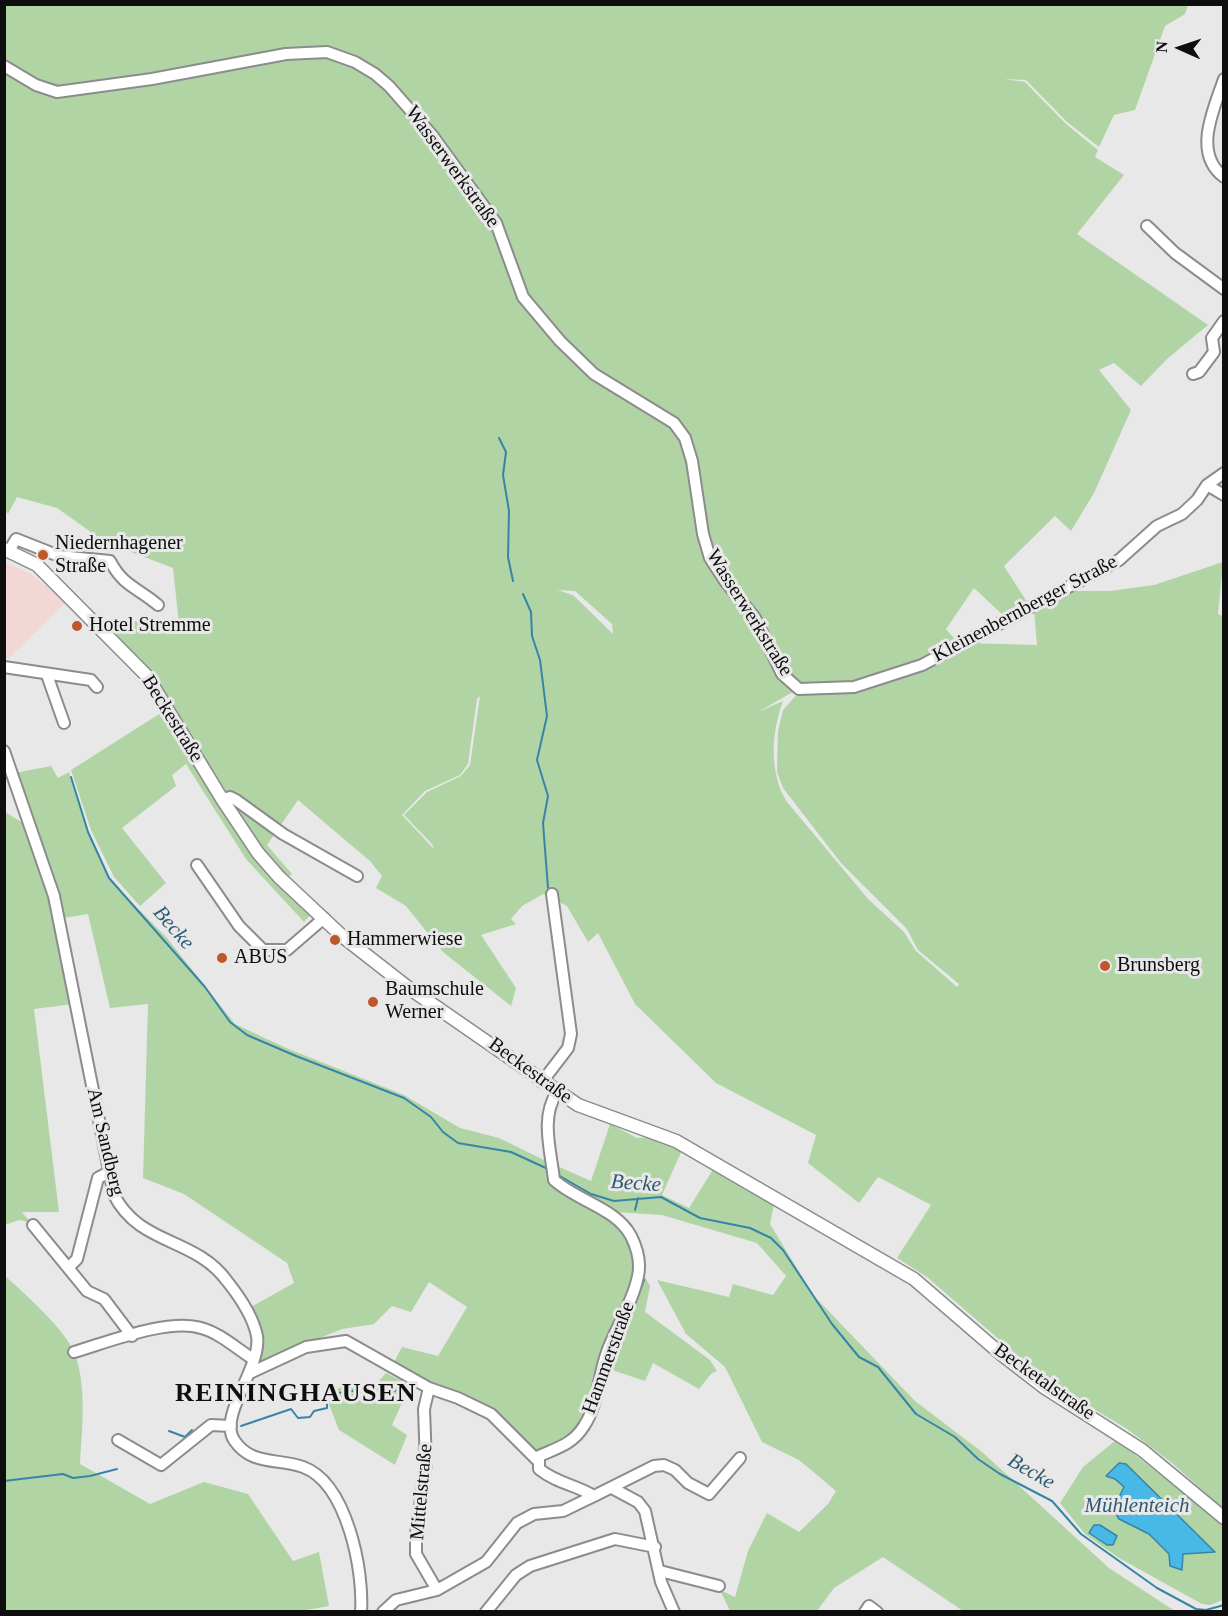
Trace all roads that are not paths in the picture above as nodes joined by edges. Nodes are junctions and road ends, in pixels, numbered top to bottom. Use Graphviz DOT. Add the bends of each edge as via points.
graph roads {
  1 [pos="4,66"];
  2 [pos="1224,79"];
  3 [pos="1224,177"];
  4 [pos="1147,226"];
  5 [pos="1224,289"];
  6 [pos="1224,321"];
  7 [pos="1194,374"];
  8 [pos="1224,473"];
  9 [pos="1206,484"];
  10 [pos="1224,495"];
  11 [pos="7,550"];
  12 [pos="158,605"];
  13 [pos="4,667"];
  14 [pos="47,675"];
  15 [pos="97,687"];
  16 [pos="799,689"];
  17 [pos="64,723"];
  18 [pos="4,751"];
  19 [pos="222,799"];
  20 [pos="197,864"];
  21 [pos="357,876"];
  22 [pos="552,894"];
  23 [pos="324,918"];
  24 [pos="542,1082"];
  25 [pos="557,1092"];
  26 [pos="109,1172"];
  27 [pos="33,1225"];
  28 [pos="863,1247"];
  29 [pos="69,1267"];
  30 [pos="132,1336"];
  31 [pos="75,1353"];
  32 [pos="253,1359"];
  33 [pos="250,1373"];
  34 [pos="429,1388"];
  35 [pos="231,1425"];
  36 [pos="118,1440"];
  37 [pos="740,1458"];
  38 [pos="537,1460"];
  39 [pos="612,1488"];
  40 [pos="594,1496"];
  41 [pos="1224,1518"];
  42 [pos="655,1547"];
  43 [pos="660,1572"];
  44 [pos="719,1586"];
  45 [pos="437,1590"];
  46 [pos="361,1611"];
  47 [pos="383,1611"];
  48 [pos="486,1611"];
  49 [pos="674,1611"];
  1 -- 16 [label="street, Wasserwerkstraße" via="57,92 286,54 327,52 375,74 432,135 496,223 523,297 594,374 674,423 685,438 711,558 755,618 782,674"];
  2 -- 3 [label="street" via="1207,137 1207,151"];
  4 -- 5 [label="street" via="1176,254"];
  6 -- 7 [label="street" via="1212,338 1214,352"];
  8 -- 9 [label="street, Kleinenbernberger Straße"];
  9 -- 10 [label="street"];
  9 -- 16 [label="street, Kleinenbernberger Straße" via="1182,514 1157,526 1119,560 922,665 854,687"];
  11 -- 12 [label="street" via="16,539 59,556 110,561 123,582"];
  11 -- 19 [label="main road, Beckestraße" via="37,565 147,676"];
  13 -- 14 [label="street"];
  14 -- 15 [label="street" via="91,680"];
  14 -- 17 [label="street"];
  18 -- 26 [label="street, Am Sandberg" via="54,897"];
  19 -- 21 [label="street" via="236,800 283,834"];
  19 -- 23 [label="main road, Beckestraße" via="258,853"];
  20 -- 23 [label="street" via="239,927 263,950 287,950"];
  22 -- 24 [label="street" via="571,1034 568,1048"];
  23 -- 24 [label="main road, Beckestraße" via="406,986 475,1031"];
  24 -- 25 [label="main road, Beckestraße"];
  25 -- 28 [label="main road, Beckestraße" via="578,1105 676,1141"];
  25 -- 38 [label="street, Hammerstraße" via="548,1119 554,1172 564,1189 621,1222 635,1244 639,1271 606,1354 586,1422 568,1443"];
  26 -- 29 [label="street" via="98,1178 77,1259"];
  26 -- 32 [label="street, Am Sandberg" via="123,1212 143,1229 199,1254 225,1278 246,1309 257,1337"];
  27 -- 29 [label="street"];
  28 -- 41 [label="main road, Becketalstraße" via="914,1279 1045,1388 1142,1450"];
  29 -- 30 [label="street" via="87,1291 104,1299"];
  30 -- 31 [label="street"];
  30 -- 32 [label="street" via="188,1325 204,1328"];
  32 -- 33 [label="street, Am Sandberg"];
  33 -- 34 [label="street" via="306,1347 335,1340 346,1341"];
  33 -- 35 [label="street, Am Sandberg"];
  34 -- 38 [label="street" via="490,1414"];
  34 -- 45 [label="street, Mittelstraße" via="424,1409 426,1463 416,1554"];
  35 -- 36 [label="street" via="211,1425 161,1465"];
  35 -- 46 [label="street" via="233,1439 249,1456 303,1467 333,1493 360,1567"];
  37 -- 39 [label="street" via="709,1494 664,1465 654,1466"];
  38 -- 40 [label="street" via="539,1469 555,1481"];
  39 -- 40 [label="street"];
  39 -- 42 [label="street" via="638,1502 645,1511"];
  40 -- 45 [label="street" via="517,1523 486,1562"];
  42 -- 43 [label="street"];
  42 -- 48 [label="street" via="615,1539 530,1566 516,1575"];
  43 -- 44 [label="street"];
  43 -- 49 [label="street"];
  45 -- 47 [label="street" via="396,1600"];
}
